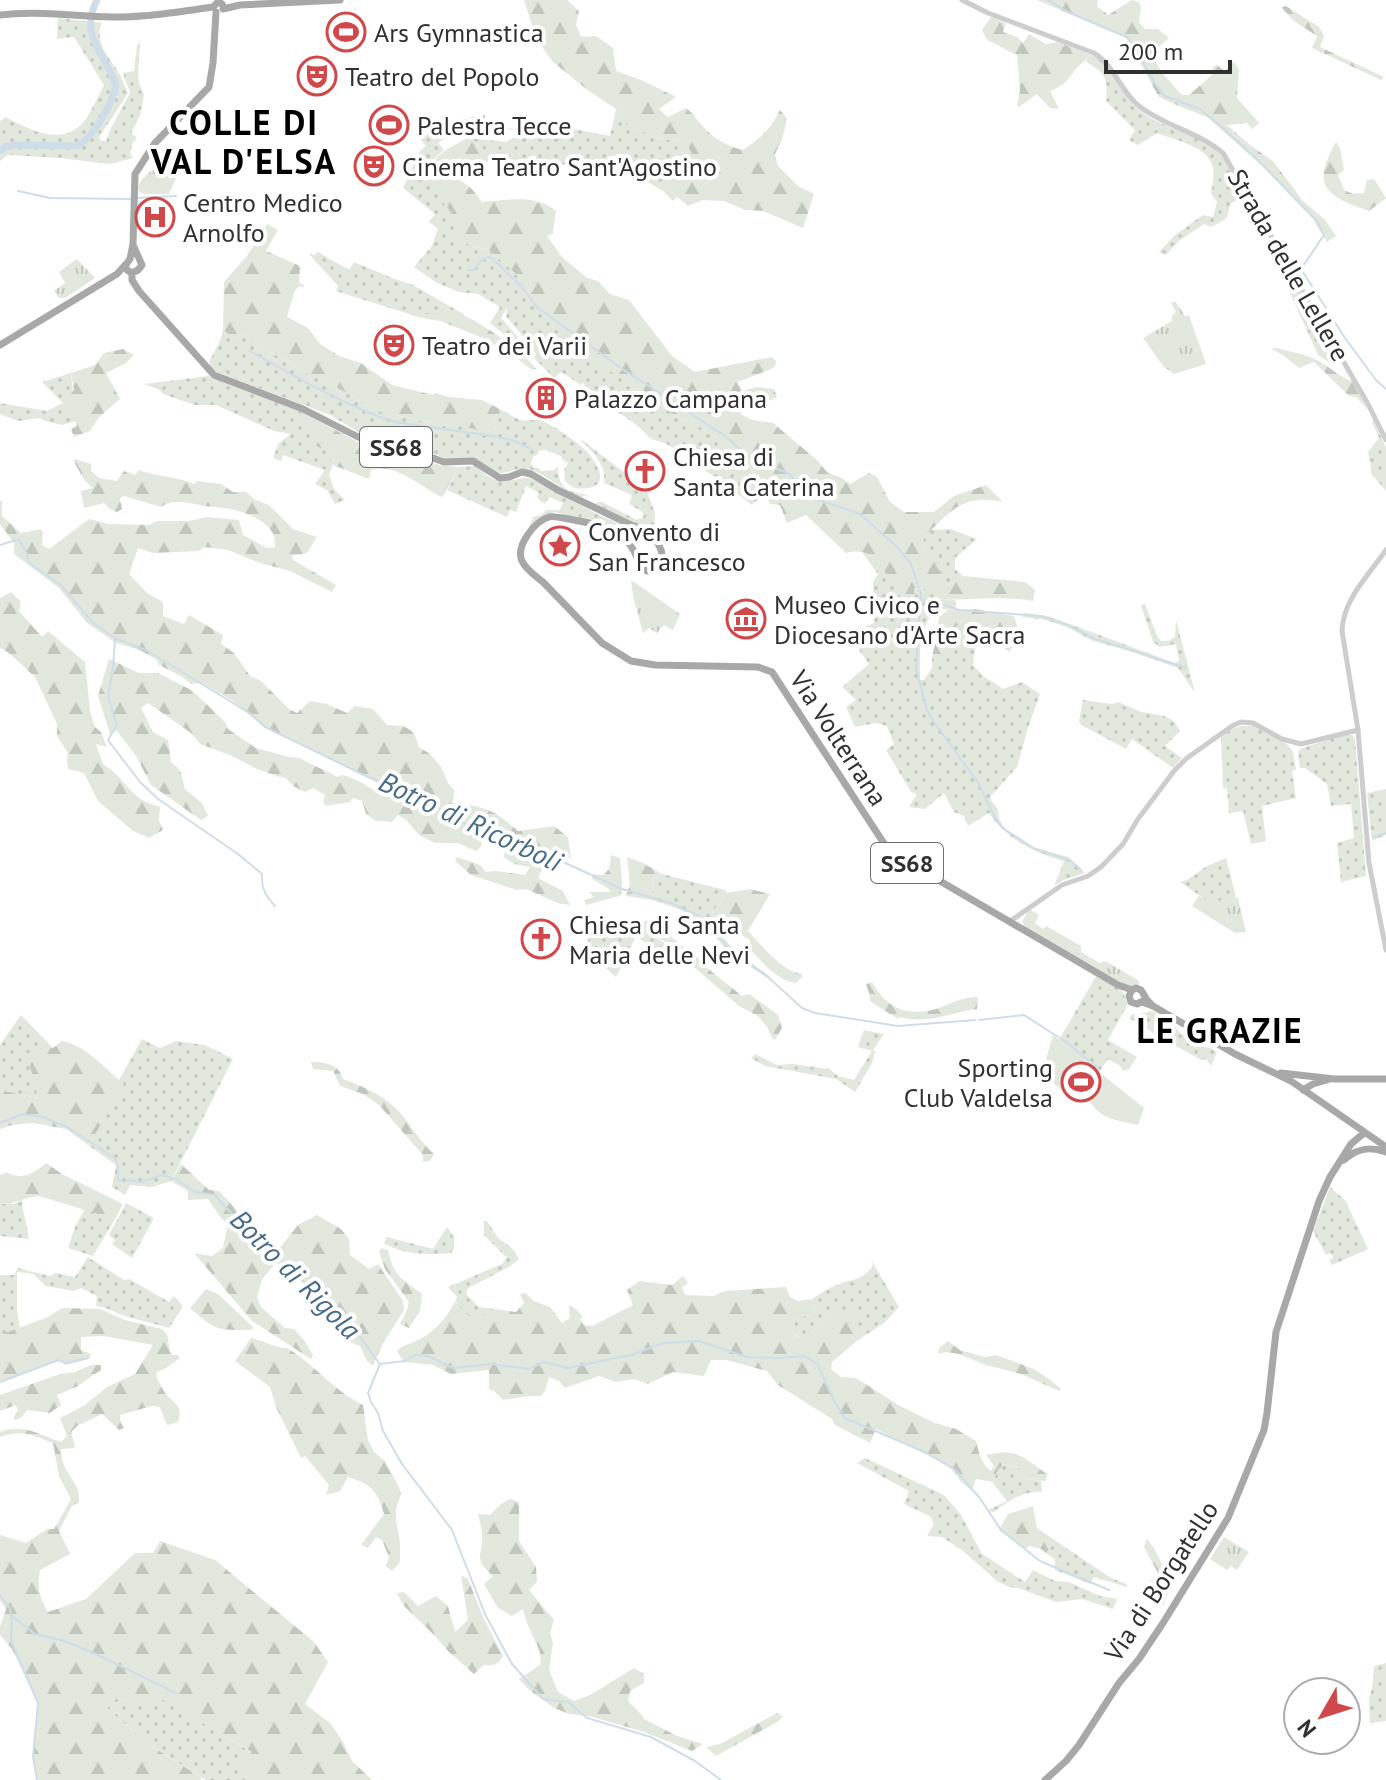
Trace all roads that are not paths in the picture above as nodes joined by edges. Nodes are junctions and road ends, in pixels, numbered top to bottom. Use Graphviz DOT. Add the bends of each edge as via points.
graph roads {
  1 [pos="340,0"];
  2 [pos="962,0"];
  3 [pos="218,7"];
  4 [pos="0,15"];
  5 [pos="131,265"];
  6 [pos="0,345"];
  7 [pos="1386,440"];
  8 [pos="1386,550"];
  9 [pos="1358,730"];
  10 [pos="1027,908"];
  11 [pos="1009,922"];
  12 [pos="1018,928"];
  13 [pos="1386,950"];
  14 [pos="1130,993"];
  15 [pos="1143,999"];
  16 [pos="1275,1073"];
  17 [pos="1310,1077"];
  18 [pos="1334,1079"];
  19 [pos="1386,1079"];
  20 [pos="1320,1082"];
  21 [pos="1303,1090"];
  22 [pos="1323,1105"];
  23 [pos="1338,1115"];
  24 [pos="1364,1133"];
  25 [pos="1354,1147"];
  26 [pos="1386,1150"];
  27 [pos="1045,1780"];
  1 -- 3 [label="main road"];
  2 -- 7 [label="street, Strada delle Lellere" via="1094,53 1141,107 1223,153"];
  3 -- 4 [label="main road" via="210,13 198,9 114,17"];
  3 -- 5 [label="main road" via="211,81 152,147 134,180"];
  5 -- 6 [label="main road"];
  5 -- 11 [label="main road, Via Volterrana / SS68" via="139,291 215,376 303,409 363,440 442,462 473,461 500,478 528,473 653,537 662,559 652,571 645,570 629,544 606,528 560,516 545,519 520,552 524,565 602,643 631,661 758,667 777,677 888,849"];
  8 -- 9 [label="street" via="1342,621"];
  9 -- 10 [label="street" via="1301,744 1253,723 1232,726 1174,771 1101,867"];
  9 -- 13 [label="street" via="1367,846"];
  10 -- 11 [label="street"];
  10 -- 12 [label="street"];
  11 -- 12 [label="main road, Via Volterrana / SS68"];
  12 -- 14 [label="main road, Via Volterrana / SS68"];
  14 -- 15 [label="main road, Via Volterrana / SS68" via="1138,989"];
  14 -- 15 [label="main road, Via Volterrana / SS68" via="1133,1003"];
  15 -- 16 [label="main road, Via Volterrana / SS68"];
  16 -- 17 [label="main road"];
  16 -- 21 [label="main road, Via Volterrana / SS68"];
  17 -- 18 [label="main road"];
  17 -- 21 [label="main road"];
  18 -- 19 [label="main road"];
  18 -- 20 [label="main road"];
  20 -- 21 [label="main road"];
  20 -- 22 [label="main road" via="1316,1093"];
  21 -- 22 [label="main road, Via Volterrana / SS68"];
  22 -- 23 [label="main road, Via Volterrana / SS68"];
  23 -- 24 [label="main road, SS68"];
  23 -- 25 [label="main road" via="1350,1127"];
  24 -- 25 [label="main road, Via di Borgatello"];
  24 -- 26 [label="main road, SS68"];
  25 -- 26 [label="main road"];
  25 -- 27 [label="main road, Via di Borgatello" via="1321,1195 1275,1337 1266,1422 1228,1518 1079,1745"];
}
